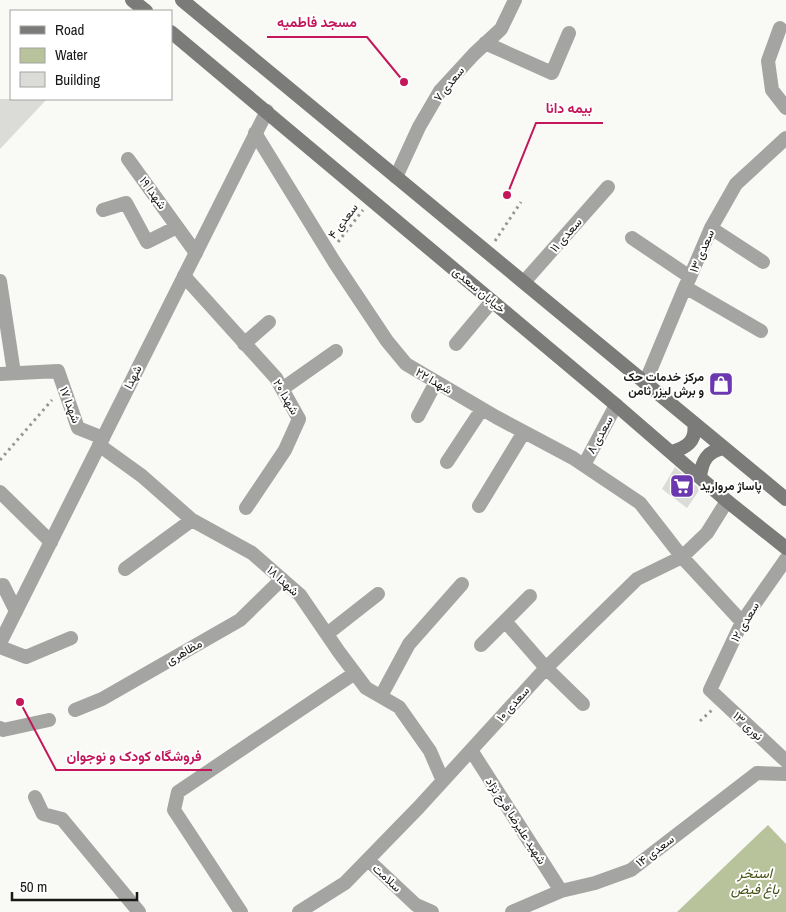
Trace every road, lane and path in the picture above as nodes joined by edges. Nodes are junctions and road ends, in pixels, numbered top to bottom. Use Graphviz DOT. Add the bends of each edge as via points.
graph roads {
  1 [pos="132,0"];
  2 [pos="182,0"];
  3 [pos="512,2"];
  4 [pos="145,10"];
  5 [pos="780,28"];
  6 [pos="172,33"];
  7 [pos="569,33"];
  8 [pos="485,43"];
  9 [pos="786,108"];
  10 [pos="267,111"];
  11 [pos="256,133"];
  12 [pos="786,138"];
  13 [pos="128,159"];
  14 [pos="396,177"];
  15 [pos="608,187"];
  16 [pos="371,199"];
  17 [pos="521,202"];
  18 [pos="103,210"];
  19 [pos="177,227"];
  20 [pos="711,228"];
  21 [pos="632,238"];
  22 [pos="488,252"];
  23 [pos="196,253"];
  24 [pos="330,254"];
  25 [pos="764,262"];
  26 [pos="184,276"];
  27 [pos="0,281"];
  28 [pos="524,282"];
  29 [pos="687,282"];
  30 [pos="492,302"];
  31 [pos="269,322"];
  32 [pos="760,331"];
  33 [pos="244,344"];
  34 [pos="456,344"];
  35 [pos="336,352"];
  36 [pos="7,373"];
  37 [pos="436,382"];
  38 [pos="645,382"];
  39 [pos="63,388"];
  40 [pos="282,389"];
  41 [pos="616,405"];
  42 [pos="482,408"];
  43 [pos="418,416"];
  44 [pos="694,423"];
  45 [pos="524,432"];
  46 [pos="101,442"];
  47 [pos="724,448"];
  48 [pos="671,452"];
  49 [pos="0,460"];
  50 [pos="447,462"];
  51 [pos="584,465"];
  52 [pos="700,477"];
  53 [pos="0,492"];
  54 [pos="786,499"];
  55 [pos="728,501"];
  56 [pos="479,506"];
  57 [pos="246,508"];
  58 [pos="192,520"];
  59 [pos="51,542"];
  60 [pos="786,548"];
  61 [pos="682,557"];
  62 [pos="786,559"];
  63 [pos="125,569"];
  64 [pos="282,579"];
  65 [pos="462,584"];
  66 [pos="0,586"];
  67 [pos="378,594"];
  68 [pos="530,596"];
  69 [pos="16,611"];
  70 [pos="505,621"];
  71 [pos="742,622"];
  72 [pos="327,634"];
  73 [pos="71,638"];
  74 [pos="0,645"];
  75 [pos="481,645"];
  76 [pos="546,668"];
  77 [pos="355,672"];
  78 [pos="710,690"];
  79 [pos="380,696"];
  80 [pos="583,704"];
  81 [pos="75,710"];
  82 [pos="48,720"];
  83 [pos="0,728"];
  84 [pos="471,750"];
  85 [pos="786,761"];
  86 [pos="786,774"];
  87 [pos="443,780"];
  88 [pos="35,797"];
  89 [pos="368,860"];
  90 [pos="561,891"];
  91 [pos="139,912"];
  92 [pos="240,912"];
  93 [pos="299,912"];
  94 [pos="432,912"];
  95 [pos="512,912"];
  1 -- 4 [label="main road"];
  2 -- 14 [label="main road"];
  3 -- 8 [label="street, سعدی ۷" via="502,29"];
  5 -- 9 [label="street" via="768,61 772,90"];
  6 -- 10 [label="main road, خیابان سعدی"];
  7 -- 8 [label="street" via="552,73"];
  8 -- 14 [label="street, سعدی ۷" via="440,91"];
  10 -- 11 [label="street, شهدا"];
  10 -- 16 [label="main road, خیابان سعدی"];
  11 -- 23 [label="street, شهدا"];
  11 -- 24 [label="street, شهدا ۲۲"];
  12 -- 20 [label="street, سعدی ۱۳" via="736,184"];
  13 -- 19 [label="street, شهدا ۱۹"];
  14 -- 22 [label="main road"];
  15 -- 28 [label="street, سعدی ۱۱"];
  16 -- 24 [label="path, سعدی ۴"];
  16 -- 30 [label="main road, خیابان سعدی"];
  17 -- 22 [label="path"];
  18 -- 19 [label="street" via="126,203 147,242"];
  19 -- 23 [label="street, شهدا ۱۹"];
  20 -- 25 [label="street"];
  20 -- 29 [label="street, سعدی ۱۳"];
  21 -- 29 [label="street"];
  22 -- 28 [label="main road"];
  23 -- 26 [label="street, شهدا"];
  24 -- 37 [label="street, شهدا ۲۲" via="406,364"];
  26 -- 33 [label="street, شهدا ۲۰"];
  26 -- 46 [label="street, شهدا"];
  27 -- 36 [label="street, شهدا ۱۷"];
  28 -- 38 [label="main road"];
  29 -- 32 [label="street"];
  29 -- 38 [label="street, سعدی ۱۳"];
  30 -- 34 [label="street"];
  30 -- 41 [label="main road, خیابان سعدی"];
  31 -- 33 [label="street"];
  33 -- 40 [label="street, شهدا ۲۰" via="276,378"];
  35 -- 40 [label="street"];
  36 -- 39 [label="street, شهدا ۱۷" via="58,371"];
  37 -- 42 [label="street, شهدا ۲۲"];
  37 -- 43 [label="street"];
  38 -- 44 [label="main road"];
  39 -- 46 [label="street, شهدا ۱۷" via="78,428"];
  39 -- 49 [label="path"];
  40 -- 57 [label="street, شهدا ۲۰" via="299,419 285,450"];
  41 -- 48 [label="main road, خیابان سعدی"];
  41 -- 51 [label="street, سعدی ۸"];
  42 -- 45 [label="street, شهدا ۲۲"];
  42 -- 50 [label="street"];
  44 -- 47 [label="main road"];
  44 -- 48 [label="main road" via="691,443"];
  45 -- 51 [label="street, شهدا ۲۲"];
  45 -- 56 [label="street"];
  46 -- 58 [label="street, شهدا ۱۸"];
  46 -- 59 [label="street, شهدا"];
  47 -- 52 [label="main road" via="710,453 702,464"];
  47 -- 54 [label="main road"];
  48 -- 52 [label="main road, خیابان سعدی"];
  51 -- 61 [label="street, شهدا ۲۲" via="640,504"];
  52 -- 55 [label="main road, خیابان سعدی"];
  53 -- 59 [label="street"];
  55 -- 60 [label="main road, خیابان سعدی"];
  55 -- 61 [label="street, سعدی ۱۰" via="706,533"];
  58 -- 63 [label="street"];
  58 -- 64 [label="street, شهدا ۱۸" via="252,553"];
  59 -- 69 [label="street, شهدا"];
  61 -- 71 [label="street, شهدا ۲۲"];
  61 -- 76 [label="street, سعدی ۱۰" via="637,579"];
  62 -- 71 [label="street, سعدی ۱۲"];
  64 -- 72 [label="street, شهدا ۱۸" via="300,595"];
  64 -- 81 [label="street, مظاهری" via="240,620 102,699"];
  65 -- 79 [label="street" via="409,644"];
  66 -- 69 [label="street" via="3,585"];
  67 -- 72 [label="street"];
  68 -- 70 [label="street"];
  69 -- 74 [label="street, شهدا"];
  70 -- 75 [label="street"];
  70 -- 76 [label="street"];
  71 -- 78 [label="street, سعدی ۱۲"];
  72 -- 77 [label="street, شهدا ۱۸"];
  73 -- 74 [label="street" via="26,657"];
  76 -- 80 [label="street"];
  76 -- 84 [label="street, سعدی ۱۰"];
  77 -- 79 [label="street, شهدا ۱۸" via="366,688"];
  77 -- 92 [label="street" via="178,792 174,810"];
  78 -- 85 [label="street, نوری ۱۳"];
  79 -- 87 [label="street, شهدا ۱۸" via="399,707 430,751"];
  82 -- 83 [label="street"];
  84 -- 87 [label="street, سعدی ۱۰"];
  84 -- 90 [label="street, شهید علیرضا فرخ نژاد"];
  86 -- 90 [label="street, سعدی ۱۴" via="757,773 631,870 595,884"];
  87 -- 89 [label="street, سعدی ۱۰"];
  88 -- 91 [label="street" via="43,814 62,819"];
  89 -- 93 [label="street, سعدی ۱۰" via="345,883"];
  89 -- 94 [label="street, سلامت" via="416,905"];
  90 -- 95 [label="street, سعدی ۱۴"];
}
